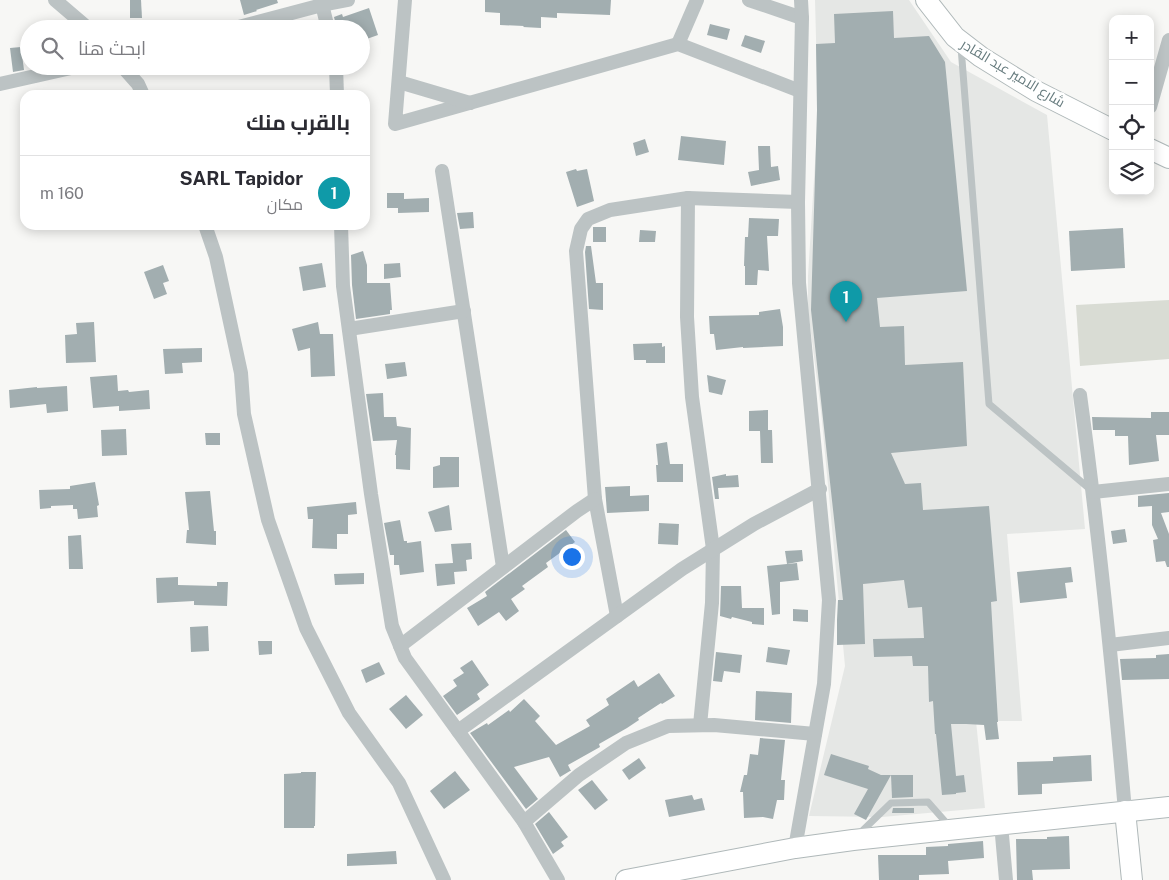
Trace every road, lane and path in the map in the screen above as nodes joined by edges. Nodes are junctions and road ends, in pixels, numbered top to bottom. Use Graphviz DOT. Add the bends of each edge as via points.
graph roads {
  1 [pos="55,0"];
  2 [pos="348,0"];
  3 [pos="405,0"];
  4 [pos="697,0"];
  5 [pos="749,0"];
  6 [pos="801,0"];
  7 [pos="926,0"];
  8 [pos="322,3"];
  9 [pos="802,18"];
  10 [pos="78,20"];
  11 [pos="262,20"];
  12 [pos="326,20"];
  13 [pos="1169,40"];
  14 [pos="960,41"];
  15 [pos="678,44"];
  16 [pos="1167,56"];
  17 [pos="40,75"];
  18 [pos="130,75"];
  19 [pos="336,75"];
  20 [pos="399,82"];
  21 [pos="0,84"];
  22 [pos="141,90"];
  23 [pos="336,90"];
  24 [pos="800,91"];
  25 [pos="471,103"];
  26 [pos="1151,105"];
  27 [pos="1109,128"];
  28 [pos="1154,150"];
  29 [pos="1169,158"];
  30 [pos="442,171"];
  31 [pos="688,198"];
  32 [pos="798,202"];
  33 [pos="207,230"];
  34 [pos="341,230"];
  35 [pos="464,311"];
  36 [pos="349,329"];
  37 [pos="1080,395"];
  38 [pos="1169,484"];
  39 [pos="820,489"];
  40 [pos="1093,492"];
  41 [pos="594,499"];
  42 [pos="713,549"];
  43 [pos="503,567"];
  44 [pos="617,616"];
  45 [pos="1169,638"];
  46 [pos="1110,645"];
  47 [pos="400,646"];
  48 [pos="700,725"];
  49 [pos="458,732"];
  50 [pos="815,734"];
  51 [pos="1169,807"];
  52 [pos="1125,811"];
  53 [pos="524,822"];
  54 [pos="1001,824"];
  55 [pos="952,829"];
  56 [pos="853,840"];
  57 [pos="795,848"];
  58 [pos="444,880"];
  59 [pos="558,880"];
  60 [pos="626,880"];
  61 [pos="1006,880"];
  62 [pos="1132,880"];
  1 -- 10 [label="street"];
  2 -- 8 [label="street"];
  3 -- 20 [label="street"];
  4 -- 15 [label="street"];
  5 -- 9 [label="street"];
  6 -- 9 [label="street"];
  7 -- 14 [label="main road, شارع الامير عبد القادر"];
  8 -- 11 [label="street"];
  8 -- 12 [label="street"];
  9 -- 24 [label="street"];
  13 -- 16 [label="street"];
  14 -- 27 [label="main road, شارع الامير عبد القادر" via="1036,91"];
  14 -- 40 [label="lane" via="989,404"];
  15 -- 24 [label="street"];
  15 -- 25 [label="street"];
  16 -- 26 [label="street"];
  17 -- 21 [label="street"];
  18 -- 22 [label="street"];
  19 -- 23 [label="street"];
  20 -- 25 [label="street"];
  20 -- 25 [label="street" via="396,124"];
  24 -- 32 [label="street"];
  28 -- 29 [label="main road"];
  30 -- 35 [label="street"];
  31 -- 32 [label="street"];
  31 -- 41 [label="street" via="610,210 588,219 581,229 576,251"];
  31 -- 42 [label="street" via="687,317 692,397"];
  32 -- 39 [label="street" via="799,283"];
  33 -- 58 [label="street" via="216,258 241,373 244,414 268,520 306,628 349,714 399,783"];
  34 -- 36 [label="street" via="343,286"];
  35 -- 36 [label="street"];
  35 -- 43 [label="street"];
  36 -- 47 [label="street" via="392,626"];
  37 -- 40 [label="street"];
  38 -- 40 [label="street"];
  39 -- 42 [label="street"];
  39 -- 50 [label="street" via="829,600 824,684"];
  40 -- 46 [label="street"];
  41 -- 43 [label="street"];
  41 -- 44 [label="street"];
  42 -- 44 [label="street"];
  42 -- 48 [label="street" via="712,603"];
  43 -- 47 [label="street"];
  44 -- 49 [label="street"];
  45 -- 46 [label="street"];
  46 -- 52 [label="street"];
  47 -- 49 [label="street" via="405,658"];
  48 -- 50 [label="street"];
  48 -- 53 [label="street" via="668,726 626,743 579,775"];
  49 -- 53 [label="street"];
  50 -- 57 [label="street"];
  51 -- 52 [label="main road"];
  52 -- 54 [label="main road"];
  52 -- 62 [label="main road"];
  53 -- 59 [label="street"];
  54 -- 55 [label="main road"];
  54 -- 61 [label="street"];
  55 -- 56 [label="main road"];
  55 -- 56 [label="lane" via="928,802 891,803"];
  56 -- 57 [label="main road"];
  57 -- 60 [label="main road"];
}
